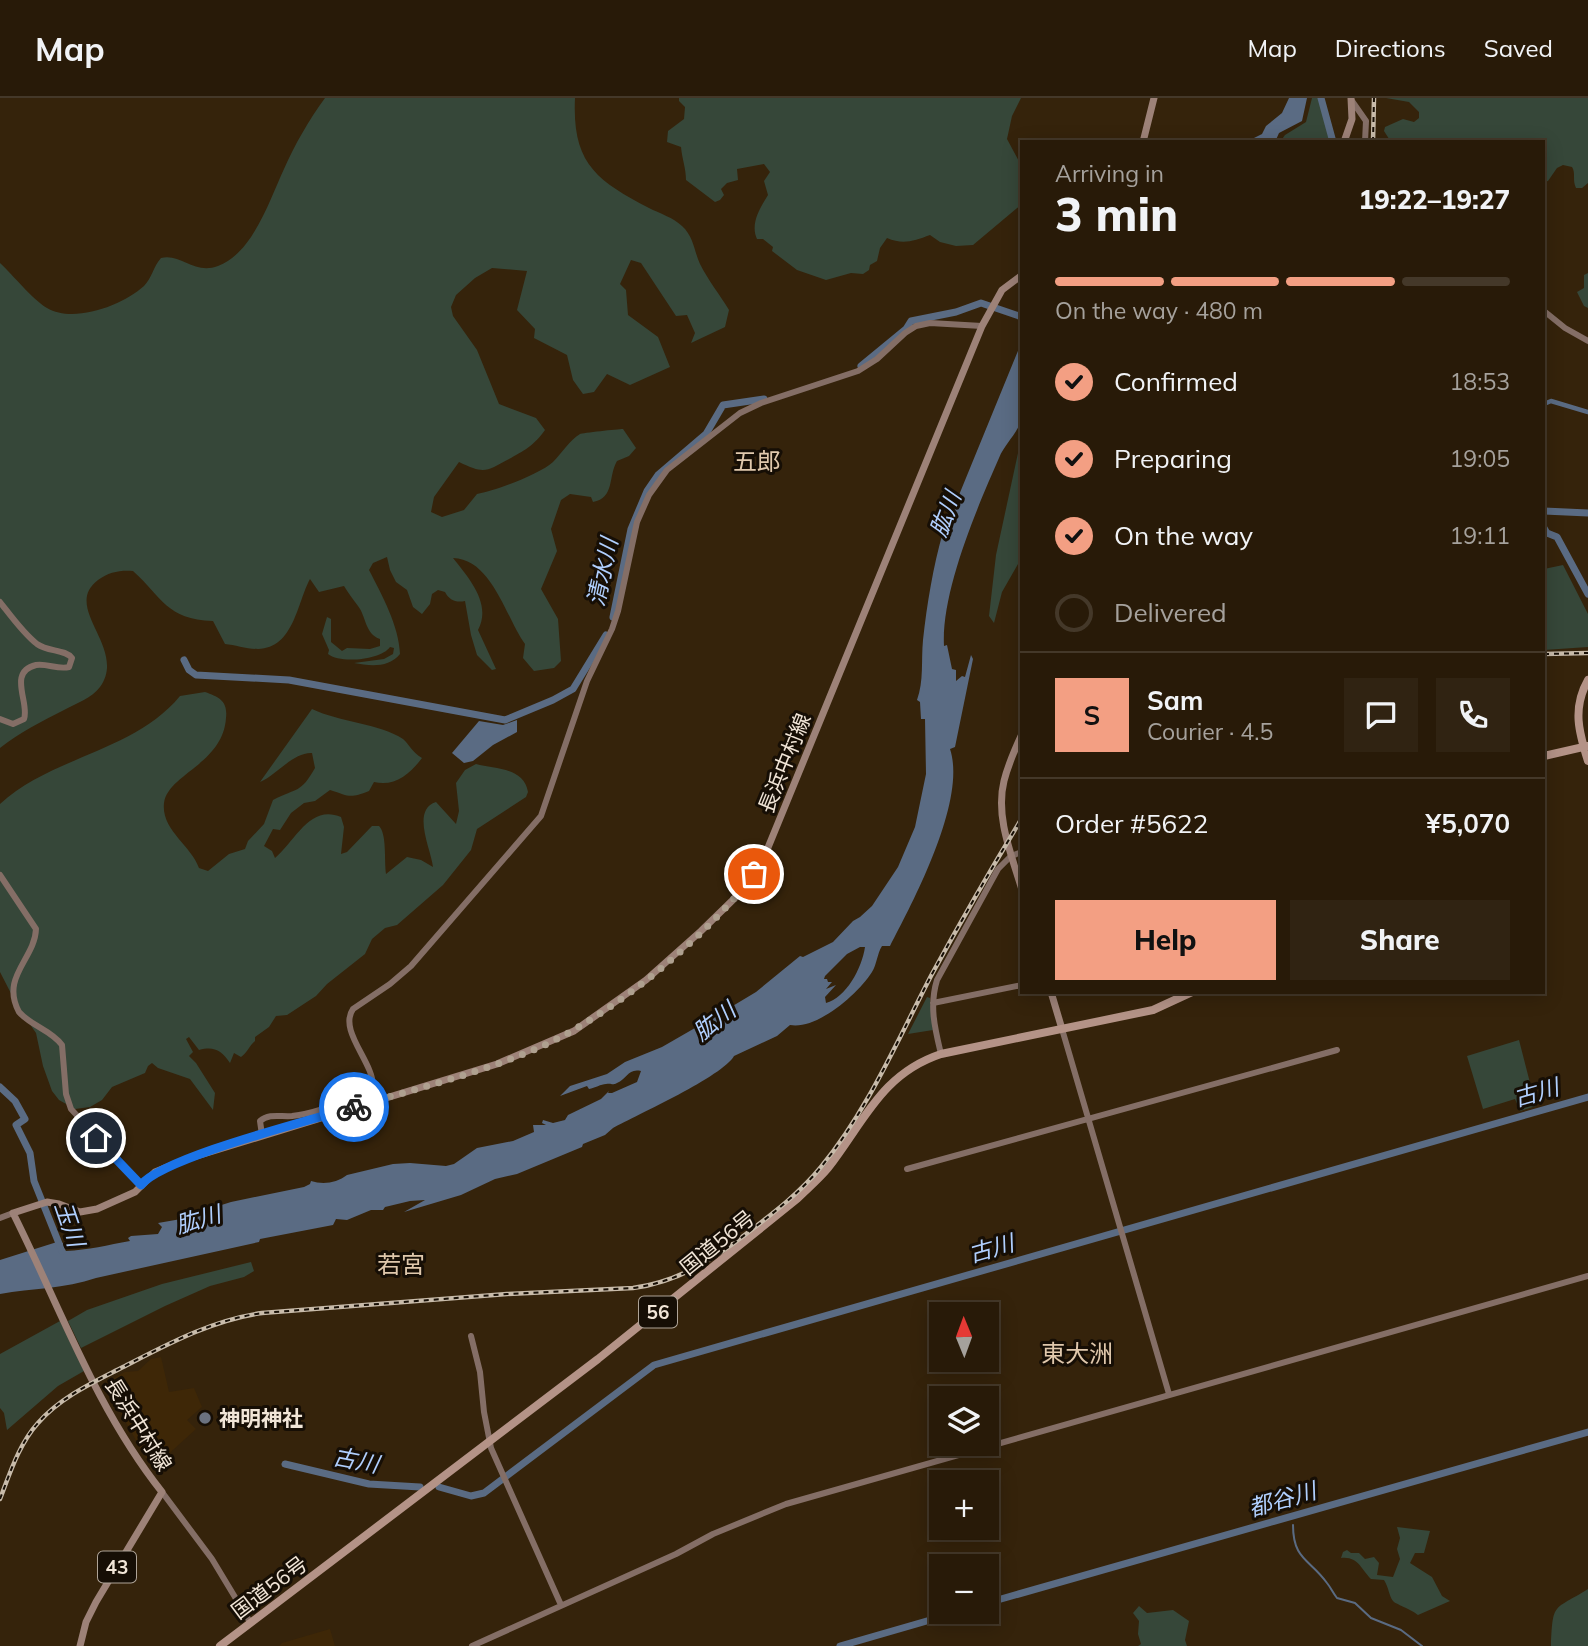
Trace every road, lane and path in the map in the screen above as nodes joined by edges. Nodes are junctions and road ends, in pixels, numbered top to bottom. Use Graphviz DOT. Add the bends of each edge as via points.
graph roads {
  1 [pos="1154,98"];
  2 [pos="1352,99"];
  3 [pos="1363,116"];
  4 [pos="1352,120"];
  5 [pos="1367,128"];
  6 [pos="1349,129"];
  7 [pos="1144,140"];
  8 [pos="1345,140"];
  9 [pos="1365,140"];
  10 [pos="1020,276"];
  11 [pos="1545,312"];
  12 [pos="982,326"];
  13 [pos="1588,341"];
  14 [pos="0,602"];
  15 [pos="1588,680"];
  16 [pos="0,719"];
  17 [pos="1588,727"];
  18 [pos="1578,729"];
  19 [pos="1020,739"];
  20 [pos="1586,746"];
  21 [pos="1573,749"];
  22 [pos="1560,752"];
  23 [pos="1545,756"];
  24 [pos="1588,763"];
  25 [pos="1020,853"];
  26 [pos="0,875"];
  27 [pos="1020,883"];
  28 [pos="1020,985"];
  29 [pos="1052,994"];
  30 [pos="1188,994"];
  31 [pos="933,1003"];
  32 [pos="1062,1029"];
  33 [pos="1337,1049"];
  34 [pos="941,1054"];
  35 [pos="1088,1117"];
  36 [pos="262,1135"];
  37 [pos="907,1169"];
  38 [pos="141,1185"];
  39 [pos="13,1213"];
  40 [pos="0,1218"];
  41 [pos="1588,1276"];
  42 [pos="471,1336"];
  43 [pos="1169,1394"];
  44 [pos="489,1442"];
  45 [pos="162,1492"];
  46 [pos="561,1605"];
  47 [pos="250,1622"];
  48 [pos="80,1646"];
  49 [pos="220,1646"];
  50 [pos="472,1646"];
  1 -- 7 [label="main road"];
  2 -- 3 [label="street"];
  2 -- 4 [label="main road"];
  3 -- 4 [label="street"];
  3 -- 5 [label="street"];
  4 -- 6 [label="main road"];
  5 -- 6 [label="street" via="1357,123"];
  5 -- 9 [label="street"];
  6 -- 8 [label="main road"];
  10 -- 12 [label="main road, 長浜中村線" via="1002,290"];
  11 -- 13 [label="street"];
  12 -- 36 [label="main road, 長浜中村線" via="767,850 740,892 646,980 574,1031 497,1064"];
  12 -- 36 [label="street" via="916,326 858,371 740,413 661,476 637,522 615,620 587,681 541,816 411,966 349,1015 350,1029 372,1078 371,1090 307,1113 267,1116 260,1121"];
  14 -- 16 [label="street" via="39,645 70,655 72,663 64,668 31,666 21,681 24,719 13,724"];
  15 -- 18 [label="highway" via="1578,704"];
  17 -- 18 [label="highway"];
  18 -- 20 [label="highway"];
  18 -- 22 [label="highway" via="1573,745"];
  19 -- 27 [label="main road" via="1004,781 1002,803"];
  20 -- 21 [label="highway"];
  20 -- 24 [label="highway"];
  21 -- 22 [label="highway"];
  21 -- 24 [label="highway"];
  22 -- 23 [label="highway"];
  25 -- 31 [label="street" via="998,869 941,971"];
  26 -- 38 [label="street" via="36,929 34,941 10,979 12,1000 28,1020 58,1039 71,1109"];
  28 -- 31 [label="street"];
  29 -- 32 [label="main road"];
  30 -- 32 [label="highway, 国道56号 / 56" via="1153,1010"];
  31 -- 34 [label="street"];
  32 -- 34 [label="highway, 国道56号 / 56"];
  32 -- 35 [label="street"];
  33 -- 35 [label="street"];
  34 -- 44 [label="highway, 国道56号 / 56" via="921,1061 889,1085 826,1170 797,1199"];
  35 -- 37 [label="street"];
  35 -- 43 [label="street"];
  36 -- 38 [label="main road, 長浜中村線" via="155,1172"];
  38 -- 39 [label="main road, 長浜中村線" via="135,1192 88,1212 47,1202"];
  39 -- 40 [label="street"];
  39 -- 45 [label="main road, 長浜中村線" via="89,1376"];
  41 -- 43 [label="street"];
  42 -- 44 [label="street"];
  43 -- 46 [label="street" via="786,1504"];
  44 -- 46 [label="street"];
  44 -- 47 [label="highway, 国道56号 / 56"];
  45 -- 47 [label="street" via="212,1559"];
  45 -- 48 [label="main road, 長浜中村線 / 43" via="96,1602"];
  46 -- 50 [label="street"];
  47 -- 49 [label="highway, 国道56号 / 56"];
}
